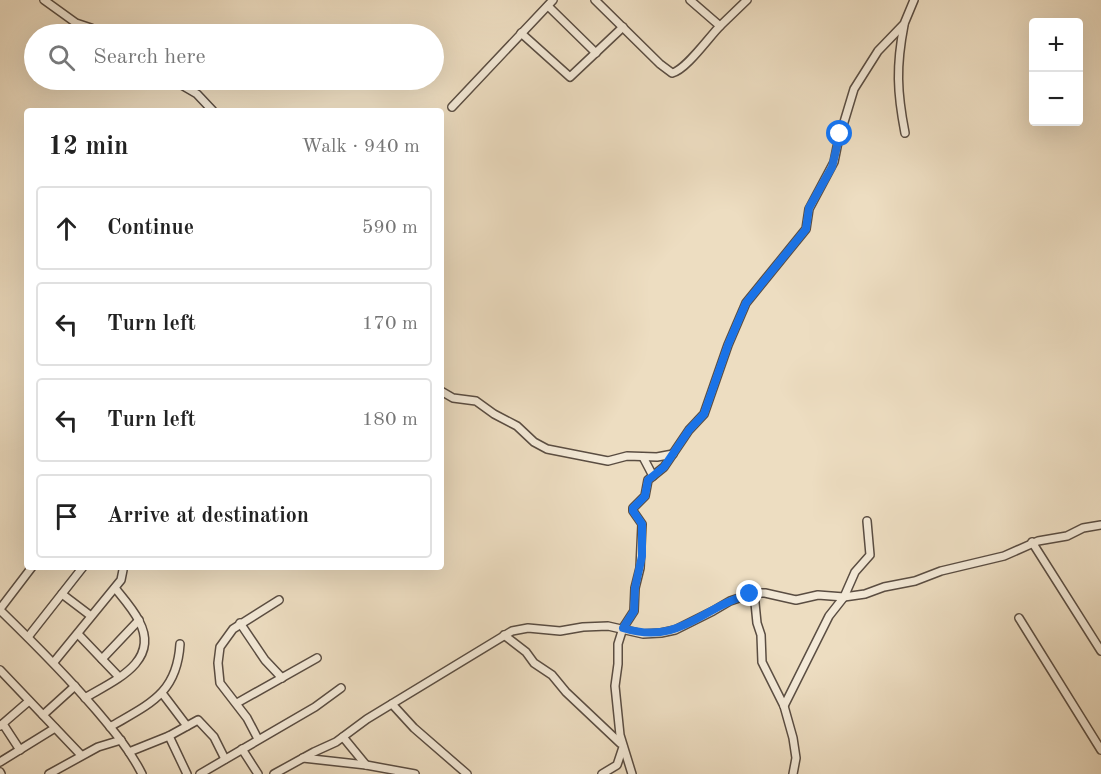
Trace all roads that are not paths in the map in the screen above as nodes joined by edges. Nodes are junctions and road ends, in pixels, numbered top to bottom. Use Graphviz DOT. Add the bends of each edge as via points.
graph roads {
  1 [pos="44,0"];
  2 [pos="595,0"];
  3 [pos="690,0"];
  4 [pos="747,0"];
  5 [pos="914,0"];
  6 [pos="550,3"];
  7 [pos="79,24"];
  8 [pos="904,24"];
  9 [pos="720,26"];
  10 [pos="623,27"];
  11 [pos="522,33"];
  12 [pos="597,54"];
  13 [pos="189,90"];
  14 [pos="452,107"];
  15 [pos="210,108"];
  16 [pos="905,133"];
  17 [pos="444,393"];
  18 [pos="673,454"];
  19 [pos="643,457"];
  20 [pos="653,476"];
  21 [pos="867,521"];
  22 [pos="1101,525"];
  23 [pos="1032,542"];
  24 [pos="30,570"];
  25 [pos="81,570"];
  26 [pos="122,570"];
  27 [pos="115,588"];
  28 [pos="754,592"];
  29 [pos="62,594"];
  30 [pos="844,597"];
  31 [pos="279,600"];
  32 [pos="0,610"];
  33 [pos="91,616"];
  34 [pos="1020,618"];
  35 [pos="139,620"];
  36 [pos="240,623"];
  37 [pos="623,628"];
  38 [pos="78,634"];
  39 [pos="504,635"];
  40 [pos="28,637"];
  41 [pos="180,644"];
  42 [pos="1101,651"];
  43 [pos="317,658"];
  44 [pos="102,659"];
  45 [pos="54,662"];
  46 [pos="1,672"];
  47 [pos="119,677"];
  48 [pos="282,678"];
  49 [pos="75,686"];
  50 [pos="341,688"];
  51 [pos="162,693"];
  52 [pos="85,698"];
  53 [pos="29,701"];
  54 [pos="237,703"];
  55 [pos="392,704"];
  56 [pos="784,706"];
  57 [pos="43,715"];
  58 [pos="1,725"];
  59 [pos="187,726"];
  60 [pos="110,727"];
  61 [pos="56,728"];
  62 [pos="169,736"];
  63 [pos="343,737"];
  64 [pos="258,739"];
  65 [pos="121,740"];
  66 [pos="622,746"];
  67 [pos="242,749"];
  68 [pos="20,750"];
  69 [pos="1101,750"];
  70 [pos="129,752"];
  71 [pos="81,755"];
  72 [pos="303,758"];
  73 [pos="225,759"];
  74 [pos="0,762"];
  75 [pos="368,765"];
  76 [pos="138,773"];
  77 [pos="49,774"];
  78 [pos="187,774"];
  79 [pos="200,774"];
  80 [pos="258,774"];
  81 [pos="274,774"];
  82 [pos="377,774"];
  83 [pos="415,774"];
  84 [pos="467,774"];
  85 [pos="602,774"];
  86 [pos="632,774"];
  87 [pos="794,774"];
  1 -- 7 [label="street"];
  2 -- 10 [label="street"];
  3 -- 9 [label="street"];
  4 -- 9 [label="street"];
  5 -- 8 [label="street"];
  6 -- 11 [label="street"];
  6 -- 12 [label="street"];
  8 -- 16 [label="street" via="897,86"];
  8 -- 18 [label="street" via="884,43 858,82 834,162 809,208 806,229 746,303 704,414"];
  9 -- 10 [label="street" via="678,72 672,73"];
  10 -- 12 [label="street"];
  11 -- 12 [label="street" via="570,77"];
  11 -- 14 [label="street"];
  13 -- 15 [label="street"];
  17 -- 19 [label="street" via="476,401 547,449 609,461"];
  18 -- 19 [label="street"];
  18 -- 20 [label="street"];
  19 -- 20 [label="street"];
  20 -- 37 [label="street" via="646,482 645,496 633,509 642,524 642,556 634,611"];
  21 -- 30 [label="street" via="870,555 855,572"];
  22 -- 23 [label="street"];
  23 -- 30 [label="street" via="1004,556"];
  23 -- 42 [label="street"];
  24 -- 32 [label="street"];
  25 -- 29 [label="street"];
  26 -- 27 [label="street"];
  27 -- 33 [label="street"];
  27 -- 35 [label="street"];
  28 -- 30 [label="street" via="796,600 818,595"];
  28 -- 37 [label="street" via="675,630 649,634"];
  28 -- 56 [label="street" via="762,662"];
  29 -- 33 [label="street"];
  29 -- 40 [label="street"];
  30 -- 56 [label="street" via="829,616"];
  31 -- 36 [label="street"];
  32 -- 40 [label="street"];
  33 -- 38 [label="street"];
  34 -- 69 [label="street"];
  35 -- 44 [label="street"];
  35 -- 47 [label="street" via="145,646 134,667"];
  36 -- 48 [label="street"];
  36 -- 54 [label="street" via="225,637 218,663 220,683"];
  37 -- 39 [label="street" via="528,628"];
  37 -- 66 [label="street" via="615,686"];
  38 -- 44 [label="street"];
  38 -- 45 [label="street"];
  39 -- 55 [label="street"];
  39 -- 66 [label="street" via="552,675"];
  40 -- 45 [label="street"];
  41 -- 51 [label="street" via="177,669"];
  43 -- 48 [label="street"];
  44 -- 47 [label="street"];
  45 -- 49 [label="street"];
  46 -- 53 [label="street"];
  47 -- 52 [label="street"];
  48 -- 54 [label="street"];
  49 -- 52 [label="street"];
  49 -- 57 [label="street"];
  50 -- 64 [label="street"];
  51 -- 59 [label="street"];
  51 -- 60 [label="street"];
  52 -- 60 [label="street"];
  53 -- 57 [label="street"];
  53 -- 58 [label="street"];
  54 -- 64 [label="street"];
  55 -- 63 [label="street"];
  55 -- 84 [label="street"];
  56 -- 87 [label="street" via="796,758"];
  57 -- 61 [label="street"];
  58 -- 68 [label="street"];
  59 -- 62 [label="street"];
  59 -- 73 [label="street" via="201,722"];
  60 -- 65 [label="street"];
  61 -- 68 [label="street"];
  61 -- 71 [label="street"];
  62 -- 70 [label="street"];
  62 -- 78 [label="street"];
  63 -- 72 [label="street"];
  63 -- 75 [label="street"];
  64 -- 67 [label="street"];
  65 -- 70 [label="street"];
  65 -- 71 [label="street"];
  66 -- 85 [label="street" via="617,765"];
  66 -- 86 [label="street"];
  67 -- 73 [label="street"];
  67 -- 80 [label="street"];
  68 -- 74 [label="street"];
  70 -- 76 [label="street"];
  71 -- 77 [label="street"];
  72 -- 75 [label="street"];
  72 -- 81 [label="street"];
  73 -- 79 [label="street"];
  75 -- 82 [label="street"];
  75 -- 83 [label="street"];
}
